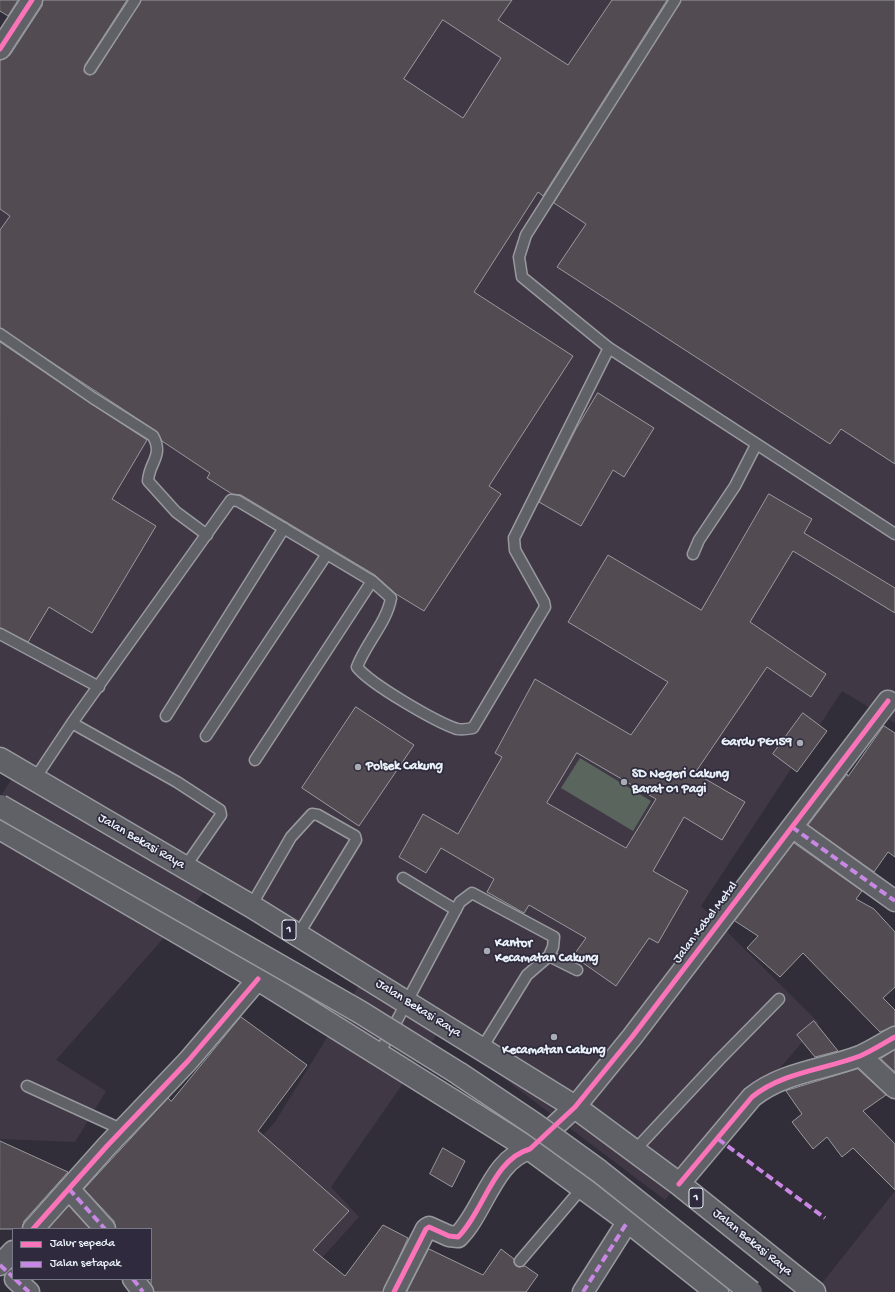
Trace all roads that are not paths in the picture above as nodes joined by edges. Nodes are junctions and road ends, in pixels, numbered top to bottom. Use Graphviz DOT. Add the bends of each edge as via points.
graph roads {
  1 [pos="32,0"];
  2 [pos="135,0"];
  3 [pos="675,0"];
  4 [pos="0,49"];
  5 [pos="90,69"];
  6 [pos="0,334"];
  7 [pos="609,348"];
  8 [pos="756,445"];
  9 [pos="284,528"];
  10 [pos="895,534"];
  11 [pos="207,535"];
  12 [pos="327,554"];
  13 [pos="693,554"];
  14 [pos="372,581"];
  15 [pos="0,634"];
  16 [pos="99,687"];
  17 [pos="893,699"];
  18 [pos="166,716"];
  19 [pos="72,723"];
  20 [pos="206,736"];
  21 [pos="0,759"];
  22 [pos="255,760"];
  23 [pos="34,780"];
  24 [pos="0,806"];
  25 [pos="792,827"];
  26 [pos="0,828"];
  27 [pos="185,868"];
  28 [pos="403,878"];
  29 [pos="895,901"];
  30 [pos="251,906"];
  31 [pos="456,910"];
  32 [pos="298,935"];
  33 [pos="549,956"];
  34 [pos="577,970"];
  35 [pos="258,979"];
  36 [pos="779,999"];
  37 [pos="407,1002"];
  38 [pos="895,1036"];
  39 [pos="482,1048"];
  40 [pos="379,1054"];
  41 [pos="861,1056"];
  42 [pos="27,1086"];
  43 [pos="895,1088"];
  44 [pos="575,1107"];
  45 [pos="123,1130"];
  46 [pos="530,1149"];
  47 [pos="635,1150"];
  48 [pos="679,1184"];
  49 [pos="582,1188"];
  50 [pos="69,1189"];
  51 [pos="628,1221"];
  52 [pos="34,1228"];
  53 [pos="104,1228"];
  54 [pos="12,1252"];
  55 [pos="520,1261"];
  56 [pos="0,1265"];
  57 [pos="12,1276"];
  58 [pos="16,1280"];
  59 [pos="134,1280"];
  60 [pos="29,1292"];
  61 [pos="143,1292"];
  62 [pos="394,1292"];
  63 [pos="583,1292"];
  64 [pos="717,1292"];
  65 [pos="751,1292"];
  66 [pos="814,1292"];
  1 -- 4 [label="street"];
  2 -- 5 [label="lane"];
  3 -- 7 [label="lane" via="526,235 519,257 522,277"];
  6 -- 11 [label="lane" via="153,436 158,453 148,471 148,481 176,512"];
  7 -- 8 [label="lane"];
  7 -- 14 [label="lane" via="514,538 515,550 545,606 473,728 459,729 437,720 368,678 357,667 363,652 389,610 391,598"];
  8 -- 10 [label="lane"];
  8 -- 13 [label="lane" via="735,486 699,540"];
  9 -- 11 [label="lane" via="238,501 231,500"];
  9 -- 12 [label="lane"];
  9 -- 18 [label="lane"];
  11 -- 16 [label="lane"];
  12 -- 14 [label="lane"];
  12 -- 20 [label="lane"];
  14 -- 22 [label="lane"];
  15 -- 16 [label="lane"];
  16 -- 19 [label="lane"];
  17 -- 25 [label="street, Jalan Kabel Metal"];
  19 -- 23 [label="lane"];
  19 -- 27 [label="lane" via="177,782 220,810 221,815"];
  21 -- 23 [label="highway, Jalan Bekasi Raya / 1"];
  23 -- 27 [label="highway, Jalan Bekasi Raya / 1"];
  24 -- 65 [label="highway, bridge" via="360,1012 458,1073 599,1171"];
  25 -- 29 [label="street"];
  25 -- 44 [label="street, Jalan Kabel Metal" via="681,975"];
  26 -- 35 [label="highway"];
  27 -- 30 [label="highway, Jalan Bekasi Raya / 1"];
  28 -- 31 [label="lane"];
  30 -- 32 [label="highway, Jalan Bekasi Raya / 1"];
  30 -- 32 [label="lane" via="291,837 312,814 355,836 356,840"];
  31 -- 33 [label="lane" via="463,898 472,893 554,937"];
  31 -- 37 [label="lane"];
  32 -- 37 [label="highway, Jalan Bekasi Raya / 1"];
  33 -- 34 [label="lane"];
  33 -- 39 [label="lane" via="526,975"];
  35 -- 40 [label="highway"];
  35 -- 45 [label="street" via="188,1061"];
  36 -- 47 [label="lane"];
  37 -- 39 [label="highway, Jalan Bekasi Raya / 1"];
  37 -- 40 [label="lane"];
  38 -- 41 [label="street"];
  39 -- 44 [label="highway, Jalan Bekasi Raya / 1"];
  40 -- 46 [label="highway"];
  41 -- 43 [label="street"];
  41 -- 48 [label="street" via="792,1075 762,1089 752,1097"];
  42 -- 45 [label="lane"];
  44 -- 46 [label="street, Jalan Kabel Metal"];
  44 -- 47 [label="highway, Jalan Bekasi Raya / 1"];
  45 -- 50 [label="street"];
  46 -- 49 [label="highway"];
  46 -- 62 [label="street, Jalan Kabel Metal" via="521,1152 503,1166 464,1231 458,1236 449,1236 426,1228"];
  47 -- 48 [label="highway, Jalan Bekasi Raya / 1"];
  48 -- 66 [label="highway, Jalan Bekasi Raya / 1"];
  49 -- 51 [label="highway"];
  49 -- 55 [label="lane"];
  50 -- 52 [label="street"];
  50 -- 53 [label="street"];
  51 -- 63 [label="street"];
  51 -- 64 [label="highway"];
  54 -- 56 [label="street"];
  56 -- 57 [label="street"];
  58 -- 60 [label="street"];
  59 -- 61 [label="street"];
}
